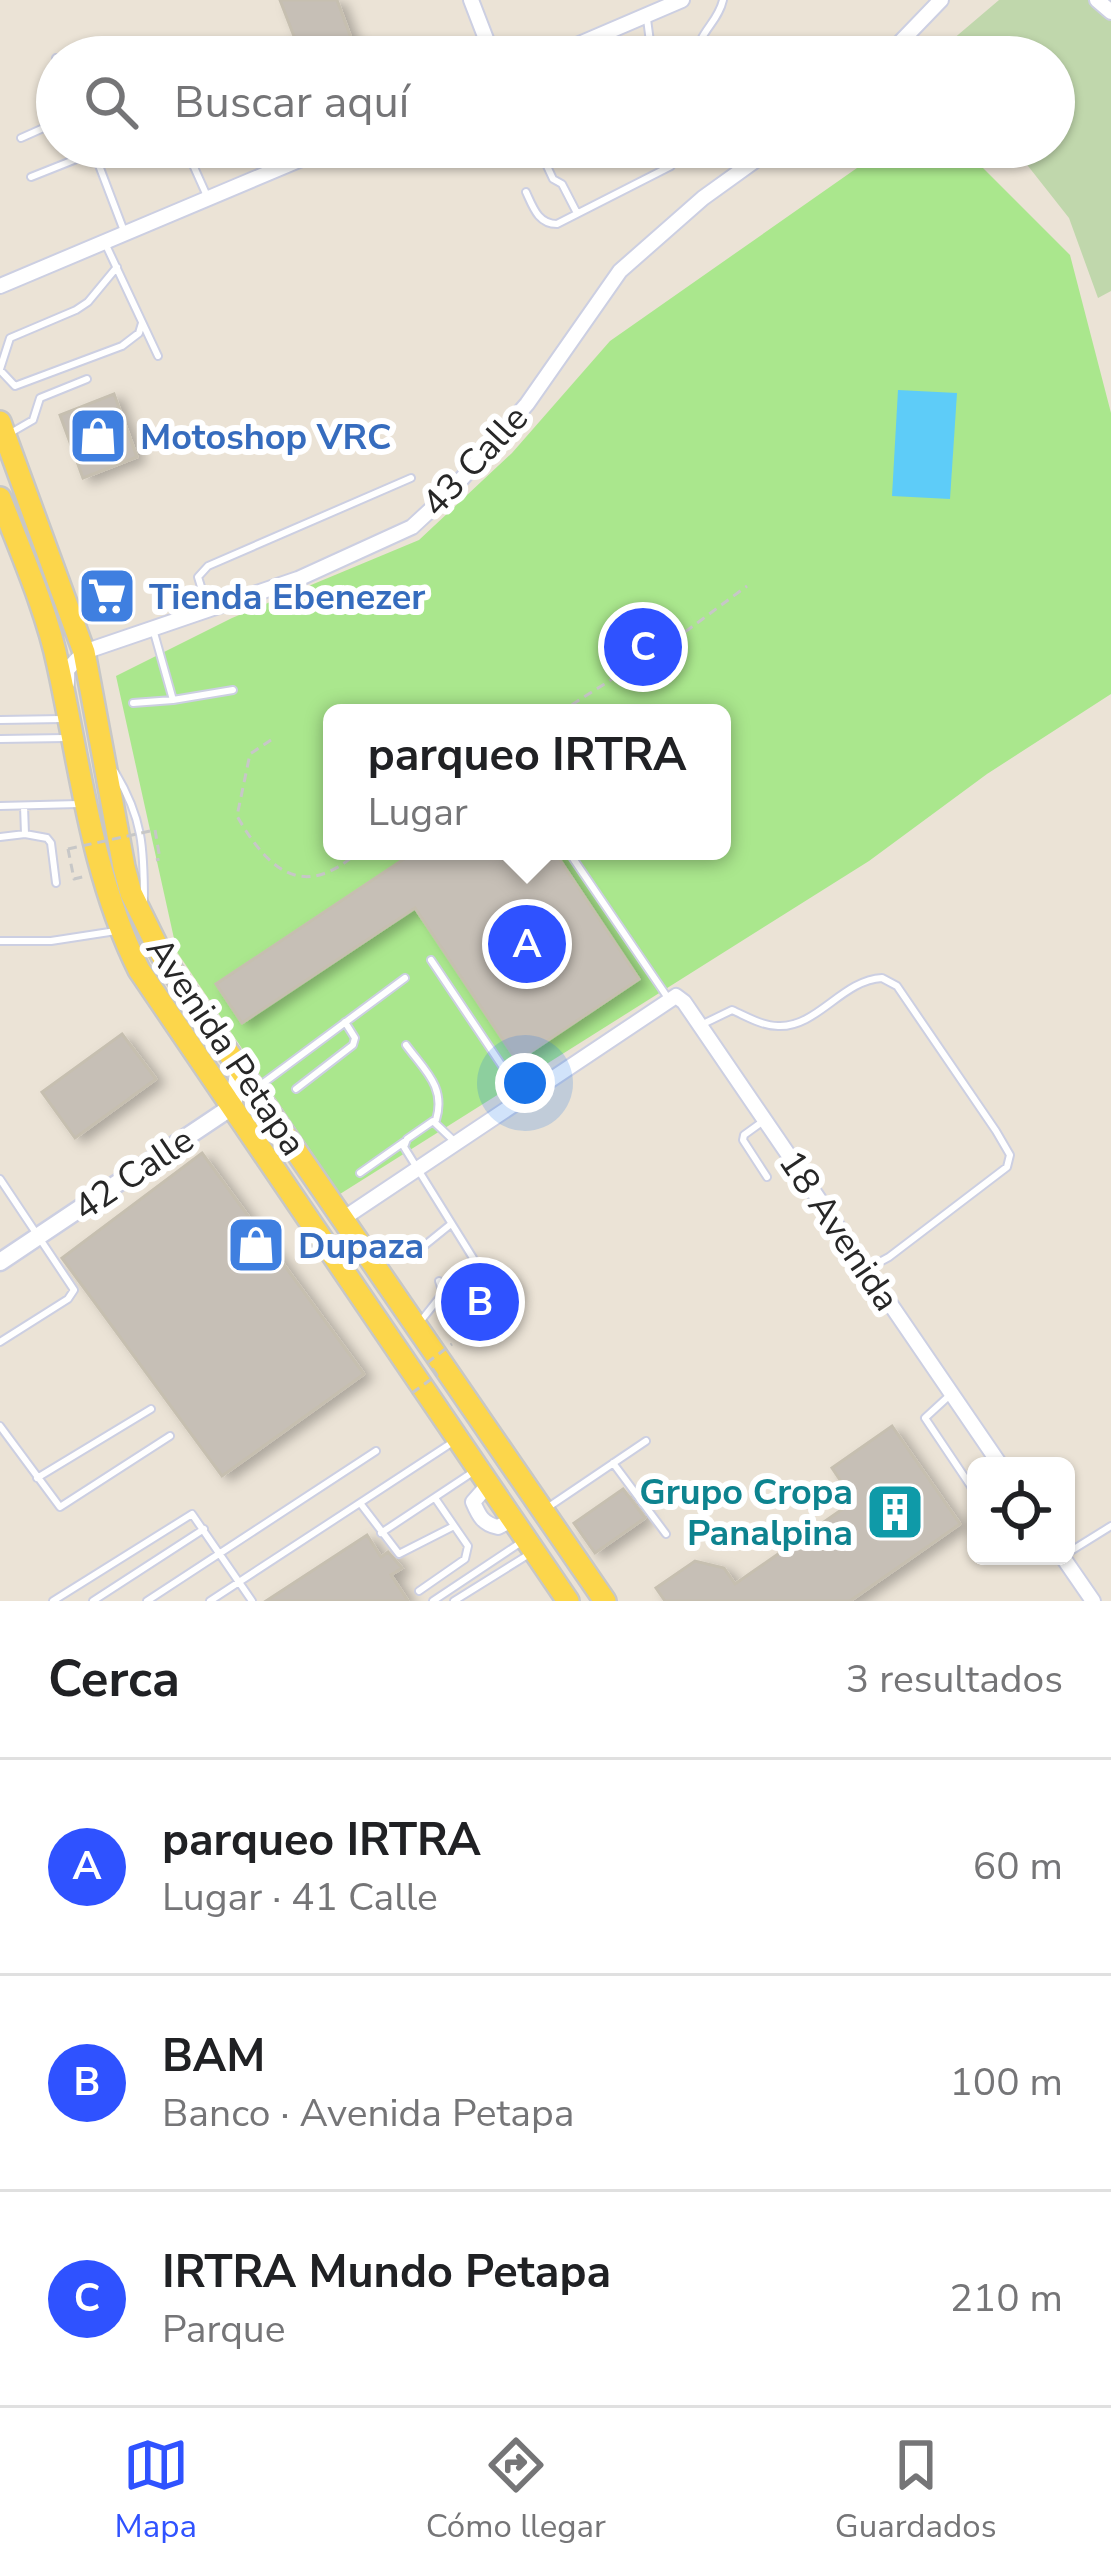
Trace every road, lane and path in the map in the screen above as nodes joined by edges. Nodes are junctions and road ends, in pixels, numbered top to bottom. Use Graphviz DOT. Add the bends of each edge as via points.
graph roads {
  1 [pos="471,0"];
  2 [pos="682,0"];
  3 [pos="723,0"];
  4 [pos="941,0"];
  5 [pos="1097,0"];
  6 [pos="1111,13"];
  7 [pos="646,15"];
  8 [pos="485,36"];
  9 [pos="598,36"];
  10 [pos="649,36"];
  11 [pos="701,36"];
  12 [pos="906,36"];
  13 [pos="36,131"];
  14 [pos="20,138"];
  15 [pos="53,168"];
  16 [pos="100,168"];
  17 [pos="195,168"];
  18 [pos="281,168"];
  19 [pos="548,168"];
  20 [pos="666,168"];
  21 [pos="745,168"];
  22 [pos="32,178"];
  23 [pos="526,192"];
  24 [pos="209,199"];
  25 [pos="578,213"];
  26 [pos="126,234"];
  27 [pos="105,243"];
  28 [pos="117,267"];
  29 [pos="0,286"];
  30 [pos="142,322"];
  31 [pos="158,356"];
  32 [pos="0,369"];
  33 [pos="87,379"];
  34 [pos="2,429"];
  35 [pos="411,478"];
  36 [pos="1,506"];
  37 [pos="747,586"];
  38 [pos="208,610"];
  39 [pos="154,629"];
  40 [pos="84,652"];
  41 [pos="233,690"];
  42 [pos="173,700"];
  43 [pos="133,703"];
  44 [pos="573,704"];
  45 [pos="0,720"];
  46 [pos="68,723"];
  47 [pos="0,739"];
  48 [pos="271,740"];
  49 [pos="82,804"];
  50 [pos="0,806"];
  51 [pos="24,806"];
  52 [pos="25,834"];
  53 [pos="0,838"];
  54 [pos="160,859"];
  55 [pos="349,860"];
  56 [pos="574,860"];
  57 [pos="74,879"];
  58 [pos="56,883"];
  59 [pos="120,930"];
  60 [pos="0,940"];
  61 [pos="431,960"];
  62 [pos="405,978"];
  63 [pos="672,997"];
  64 [pos="345,1022"];
  65 [pos="700,1026"];
  66 [pos="406,1046"];
  67 [pos="239,1067"];
  68 [pos="296,1088"];
  69 [pos="255,1090"];
  70 [pos="523,1097"];
  71 [pos="232,1106"];
  72 [pos="765,1120"];
  73 [pos="436,1122"];
  74 [pos="404,1142"];
  75 [pos="455,1143"];
  76 [pos="417,1169"];
  77 [pos="360,1173"];
  78 [pos="767,1177"];
  79 [pos="0,1179"];
  80 [pos="344,1218"];
  81 [pos="452,1224"];
  82 [pos="40,1236"];
  83 [pos="373,1259"];
  84 [pos="0,1262"];
  85 [pos="867,1269"];
  86 [pos="439,1281"];
  87 [pos="443,1291"];
  88 [pos="418,1325"];
  89 [pos="0,1342"];
  90 [pos="452,1344"];
  91 [pos="412,1393"];
  92 [pos="953,1394"];
  93 [pos="151,1409"];
  94 [pos="0,1426"];
  95 [pos="170,1436"];
  96 [pos="458,1439"];
  97 [pos="646,1441"];
  98 [pos="376,1451"];
  99 [pos="995,1457"];
  100 [pos="614,1462"];
  101 [pos="37,1478"];
  102 [pos="483,1478"];
  103 [pos="967,1481"];
  104 [pos="435,1498"];
  105 [pos="360,1503"];
  106 [pos="544,1510"];
  107 [pos="454,1526"];
  108 [pos="1111,1526"];
  109 [pos="204,1529"];
  110 [pos="381,1533"];
  111 [pos="666,1534"];
  112 [pos="530,1545"];
  113 [pos="1075,1548"];
  114 [pos="220,1553"];
  115 [pos="1069,1565"];
  116 [pos="238,1582"];
  117 [pos="418,1591"];
  118 [pos="52,1601"];
  119 [pos="93,1601"];
  120 [pos="147,1601"];
  121 [pos="210,1601"];
  122 [pos="252,1601"];
  123 [pos="433,1601"];
  124 [pos="454,1601"];
  125 [pos="568,1601"];
  126 [pos="605,1601"];
  127 [pos="1093,1601"];
  1 -- 8 [label="street"];
  2 -- 7 [label="street"];
  3 -- 11 [label="lane"];
  4 -- 12 [label="street"];
  5 -- 6 [label="street"];
  7 -- 9 [label="street"];
  7 -- 10 [label="lane"];
  13 -- 14 [label="lane"];
  15 -- 22 [label="lane"];
  16 -- 26 [label="lane"];
  17 -- 24 [label="lane"];
  18 -- 24 [label="street"];
  19 -- 25 [label="lane"];
  20 -- 25 [label="lane"];
  21 -- 38 [label="street, 43 Calle" via="620,271 527,404 412,526"];
  23 -- 25 [label="lane" via="549,224"];
  24 -- 26 [label="street"];
  26 -- 27 [label="street"];
  27 -- 28 [label="lane"];
  27 -- 29 [label="street"];
  28 -- 30 [label="lane"];
  28 -- 32 [label="lane" via="76,310 10,338"];
  30 -- 31 [label="lane"];
  30 -- 32 [label="lane" via="122,346 15,386"];
  33 -- 34 [label="lane" via="40,398 33,419"];
  34 -- 40 [label="main road, Avenida Petapa"];
  35 -- 38 [label="lane" via="208,566 198,577"];
  36 -- 46 [label="main road, Avenida Petapa" via="58,661"];
  37 -- 44 [label="path"];
  38 -- 39 [label="street, 43 Calle"];
  39 -- 40 [label="street, 43 Calle"];
  39 -- 42 [label="lane"];
  40 -- 46 [label="street" via="67,670"];
  40 -- 67 [label="main road, Avenida Petapa" via="124,867 144,924"];
  41 -- 42 [label="lane"];
  42 -- 43 [label="lane"];
  45 -- 46 [label="lane"];
  46 -- 47 [label="lane"];
  46 -- 49 [label="main road, Avenida Petapa"];
  48 -- 55 [label="path" via="250,754 237,816 256,848 272,866 303,876"];
  49 -- 51 [label="lane"];
  49 -- 59 [label="main road, Avenida Petapa"];
  50 -- 51 [label="lane"];
  51 -- 52 [label="lane"];
  52 -- 53 [label="lane"];
  52 -- 58 [label="lane" via="50,840"];
  54 -- 57 [label="path, bridge" via="154,830 68,849"];
  56 -- 63 [label="lane"];
  59 -- 60 [label="lane"];
  59 -- 71 [label="main road, Avenida Petapa"];
  61 -- 70 [label="lane"];
  62 -- 64 [label="lane"];
  63 -- 65 [label="street, 18 Avenida"];
  63 -- 70 [label="street"];
  64 -- 68 [label="lane" via="353,1045"];
  64 -- 69 [label="lane"];
  65 -- 72 [label="street, 18 Avenida"];
  65 -- 85 [label="lane" via="732,1010 783,1027 856,983 882,978 897,986 1010,1155 1007,1167"];
  66 -- 73 [label="lane" via="440,1092"];
  67 -- 69 [label="main road, Avenida Petapa"];
  67 -- 71 [label="street, 42 Calle"];
  69 -- 80 [label="main road, Avenida Petapa"];
  70 -- 75 [label="street"];
  71 -- 82 [label="street, 42 Calle"];
  71 -- 96 [label="main road, Avenida Petapa"];
  72 -- 78 [label="lane" via="743,1137"];
  72 -- 85 [label="street, 18 Avenida"];
  73 -- 74 [label="lane"];
  73 -- 75 [label="lane"];
  74 -- 76 [label="lane"];
  74 -- 77 [label="lane"];
  75 -- 76 [label="street"];
  76 -- 80 [label="street"];
  76 -- 81 [label="lane"];
  79 -- 82 [label="lane"];
  80 -- 83 [label="main road, Avenida Petapa"];
  81 -- 83 [label="lane" via="416,1256"];
  81 -- 87 [label="lane" via="473,1265"];
  82 -- 84 [label="street, 42 Calle"];
  82 -- 89 [label="lane" via="73,1293"];
  83 -- 88 [label="main road, Avenida Petapa"];
  85 -- 92 [label="street, 18 Avenida"];
  86 -- 87 [label="lane"];
  87 -- 88 [label="lane"];
  88 -- 106 [label="main road, Avenida Petapa"];
  90 -- 91 [label="path, bridge" via="428,1362 437,1375"];
  92 -- 99 [label="street, 18 Avenida"];
  92 -- 103 [label="lane" via="925,1418"];
  93 -- 101 [label="lane"];
  94 -- 101 [label="lane"];
  95 -- 101 [label="lane" via="60,1507"];
  96 -- 102 [label="main road, Avenida Petapa"];
  96 -- 105 [label="lane"];
  97 -- 100 [label="lane"];
  98 -- 114 [label="lane"];
  100 -- 106 [label="lane"];
  100 -- 111 [label="lane"];
  102 -- 104 [label="lane"];
  102 -- 112 [label="main road, Avenida Petapa"];
  104 -- 107 [label="lane"];
  104 -- 110 [label="lane"];
  105 -- 110 [label="lane"];
  105 -- 116 [label="lane"];
  106 -- 126 [label="main road, Avenida Petapa"];
  107 -- 110 [label="lane" via="399,1554"];
  107 -- 117 [label="lane" via="468,1552"];
  108 -- 113 [label="lane"];
  109 -- 114 [label="lane"];
  109 -- 118 [label="lane" via="187,1515"];
  109 -- 119 [label="lane"];
  112 -- 123 [label="lane"];
  112 -- 124 [label="lane"];
  112 -- 125 [label="main road, Avenida Petapa"];
  114 -- 116 [label="lane"];
  114 -- 120 [label="lane"];
  115 -- 127 [label="street"];
  116 -- 121 [label="lane"];
  116 -- 122 [label="lane"];
}
